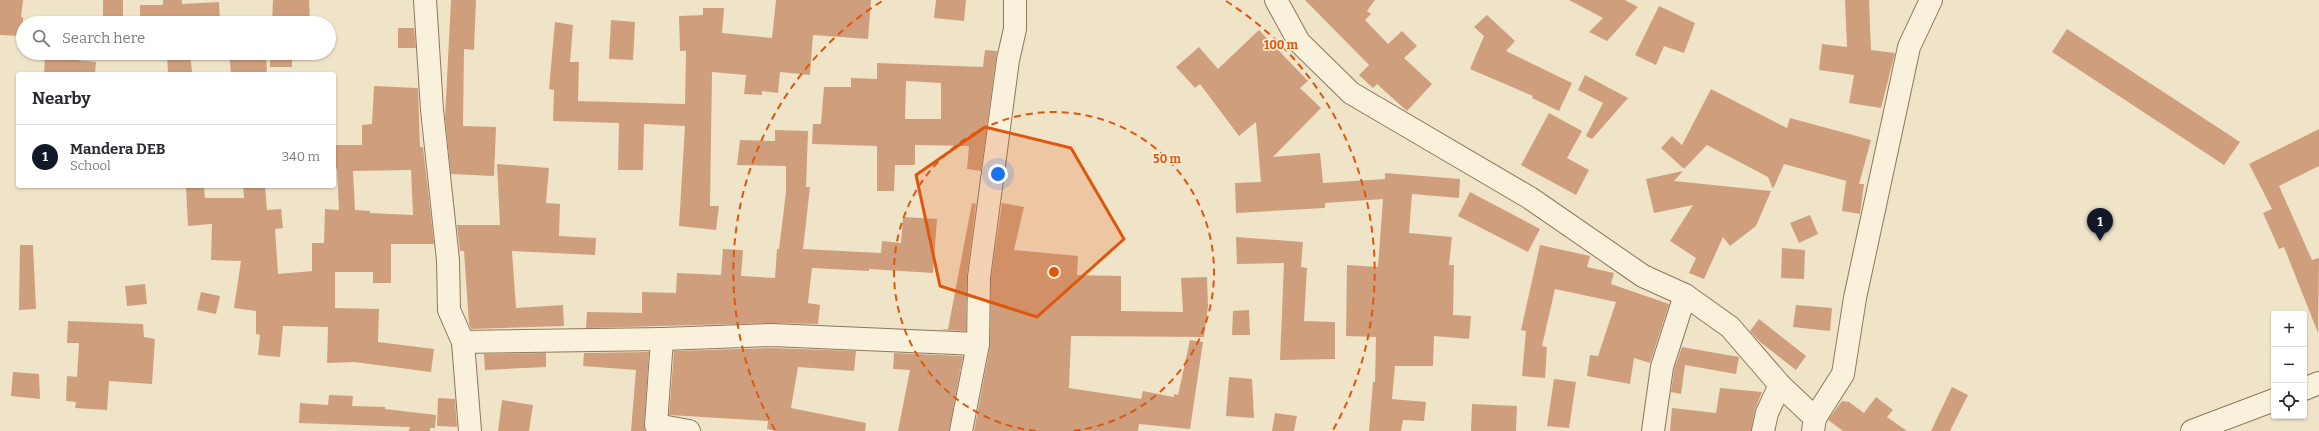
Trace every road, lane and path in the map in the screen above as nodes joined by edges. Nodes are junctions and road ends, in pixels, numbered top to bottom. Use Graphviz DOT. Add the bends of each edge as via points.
graph roads {
  1 [pos="425,0"];
  2 [pos="1015,0"];
  3 [pos="1276,0"];
  4 [pos="1931,0"];
  5 [pos="1685,295"];
  6 [pos="662,339"];
  7 [pos="463,342"];
  8 [pos="978,344"];
  9 [pos="2319,383"];
  10 [pos="1780,385"];
  11 [pos="2307,388"];
  12 [pos="2271,401"];
  13 [pos="1814,424"];
  14 [pos="470,431"];
  15 [pos="689,431"];
  16 [pos="961,431"];
  17 [pos="1653,431"];
  18 [pos="1763,431"];
  19 [pos="2192,431"];
  1 -- 7 [label="street" via="432,110 448,260 449,310"];
  2 -- 8 [label="street" via="1015,29 1008,60 979,277"];
  3 -- 5 [label="street" via="1299,42 1351,93 1530,198 1643,276"];
  4 -- 13 [label="street" via="1909,47 1855,298 1843,374"];
  5 -- 10 [label="street" via="1730,327"];
  5 -- 17 [label="street" via="1662,367"];
  6 -- 7 [label="street"];
  6 -- 8 [label="street" via="772,335"];
  6 -- 15 [label="street" via="656,425"];
  7 -- 14 [label="street"];
  8 -- 16 [label="street"];
  9 -- 11 [label="street"];
  10 -- 13 [label="street"];
  10 -- 18 [label="street" via="1767,413"];
  12 -- 19 [label="street"];
}
